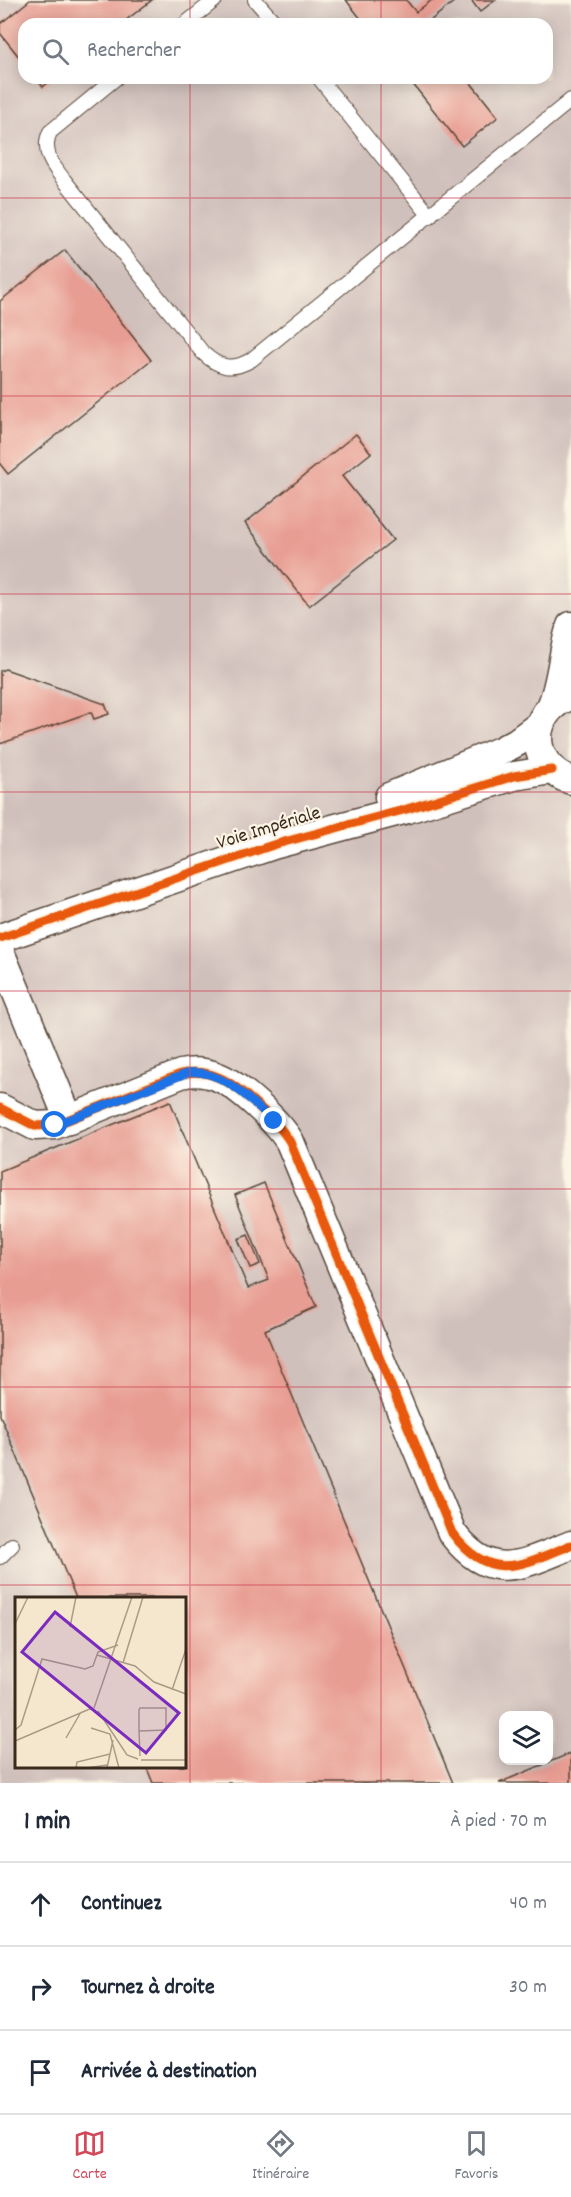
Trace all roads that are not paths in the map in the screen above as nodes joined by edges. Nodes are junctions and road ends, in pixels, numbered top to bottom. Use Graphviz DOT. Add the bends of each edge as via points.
graph roads {
  1 [pos="215,0"];
  2 [pos="255,0"];
  3 [pos="192,18"];
  4 [pos="271,18"];
  5 [pos="110,84"];
  6 [pos="324,84"];
  7 [pos="571,100"];
  8 [pos="430,216"];
  9 [pos="571,626"];
  10 [pos="554,709"];
  11 [pos="566,778"];
  12 [pos="273,845"];
  13 [pos="0,938"];
  14 [pos="0,952"];
  15 [pos="0,1108"];
  16 [pos="69,1120"];
  17 [pos="12,1545"];
  18 [pos="571,1545"];
  19 [pos="0,1557"];
  1 -- 3 [label="lane"];
  2 -- 4 [label="lane"];
  5 -- 8 [label="lane" via="50,132 47,154 203,353 221,367 231,368 251,360"];
  6 -- 8 [label="lane"];
  7 -- 8 [label="lane"];
  9 -- 10 [label="street"];
  10 -- 11 [label="street" via="539,747 544,760"];
  10 -- 12 [label="street, Voie Impériale" via="517,742 489,756"];
  11 -- 12 [label="street, Voie Impériale" via="514,776"];
  12 -- 13 [label="street, Voie Impériale"];
  14 -- 16 [label="street"];
  15 -- 16 [label="street" via="35,1126"];
  16 -- 18 [label="street" via="182,1074 200,1072 228,1082 274,1121 290,1142 452,1533 476,1558 502,1566 524,1564"];
  17 -- 19 [label="lane"];
}
